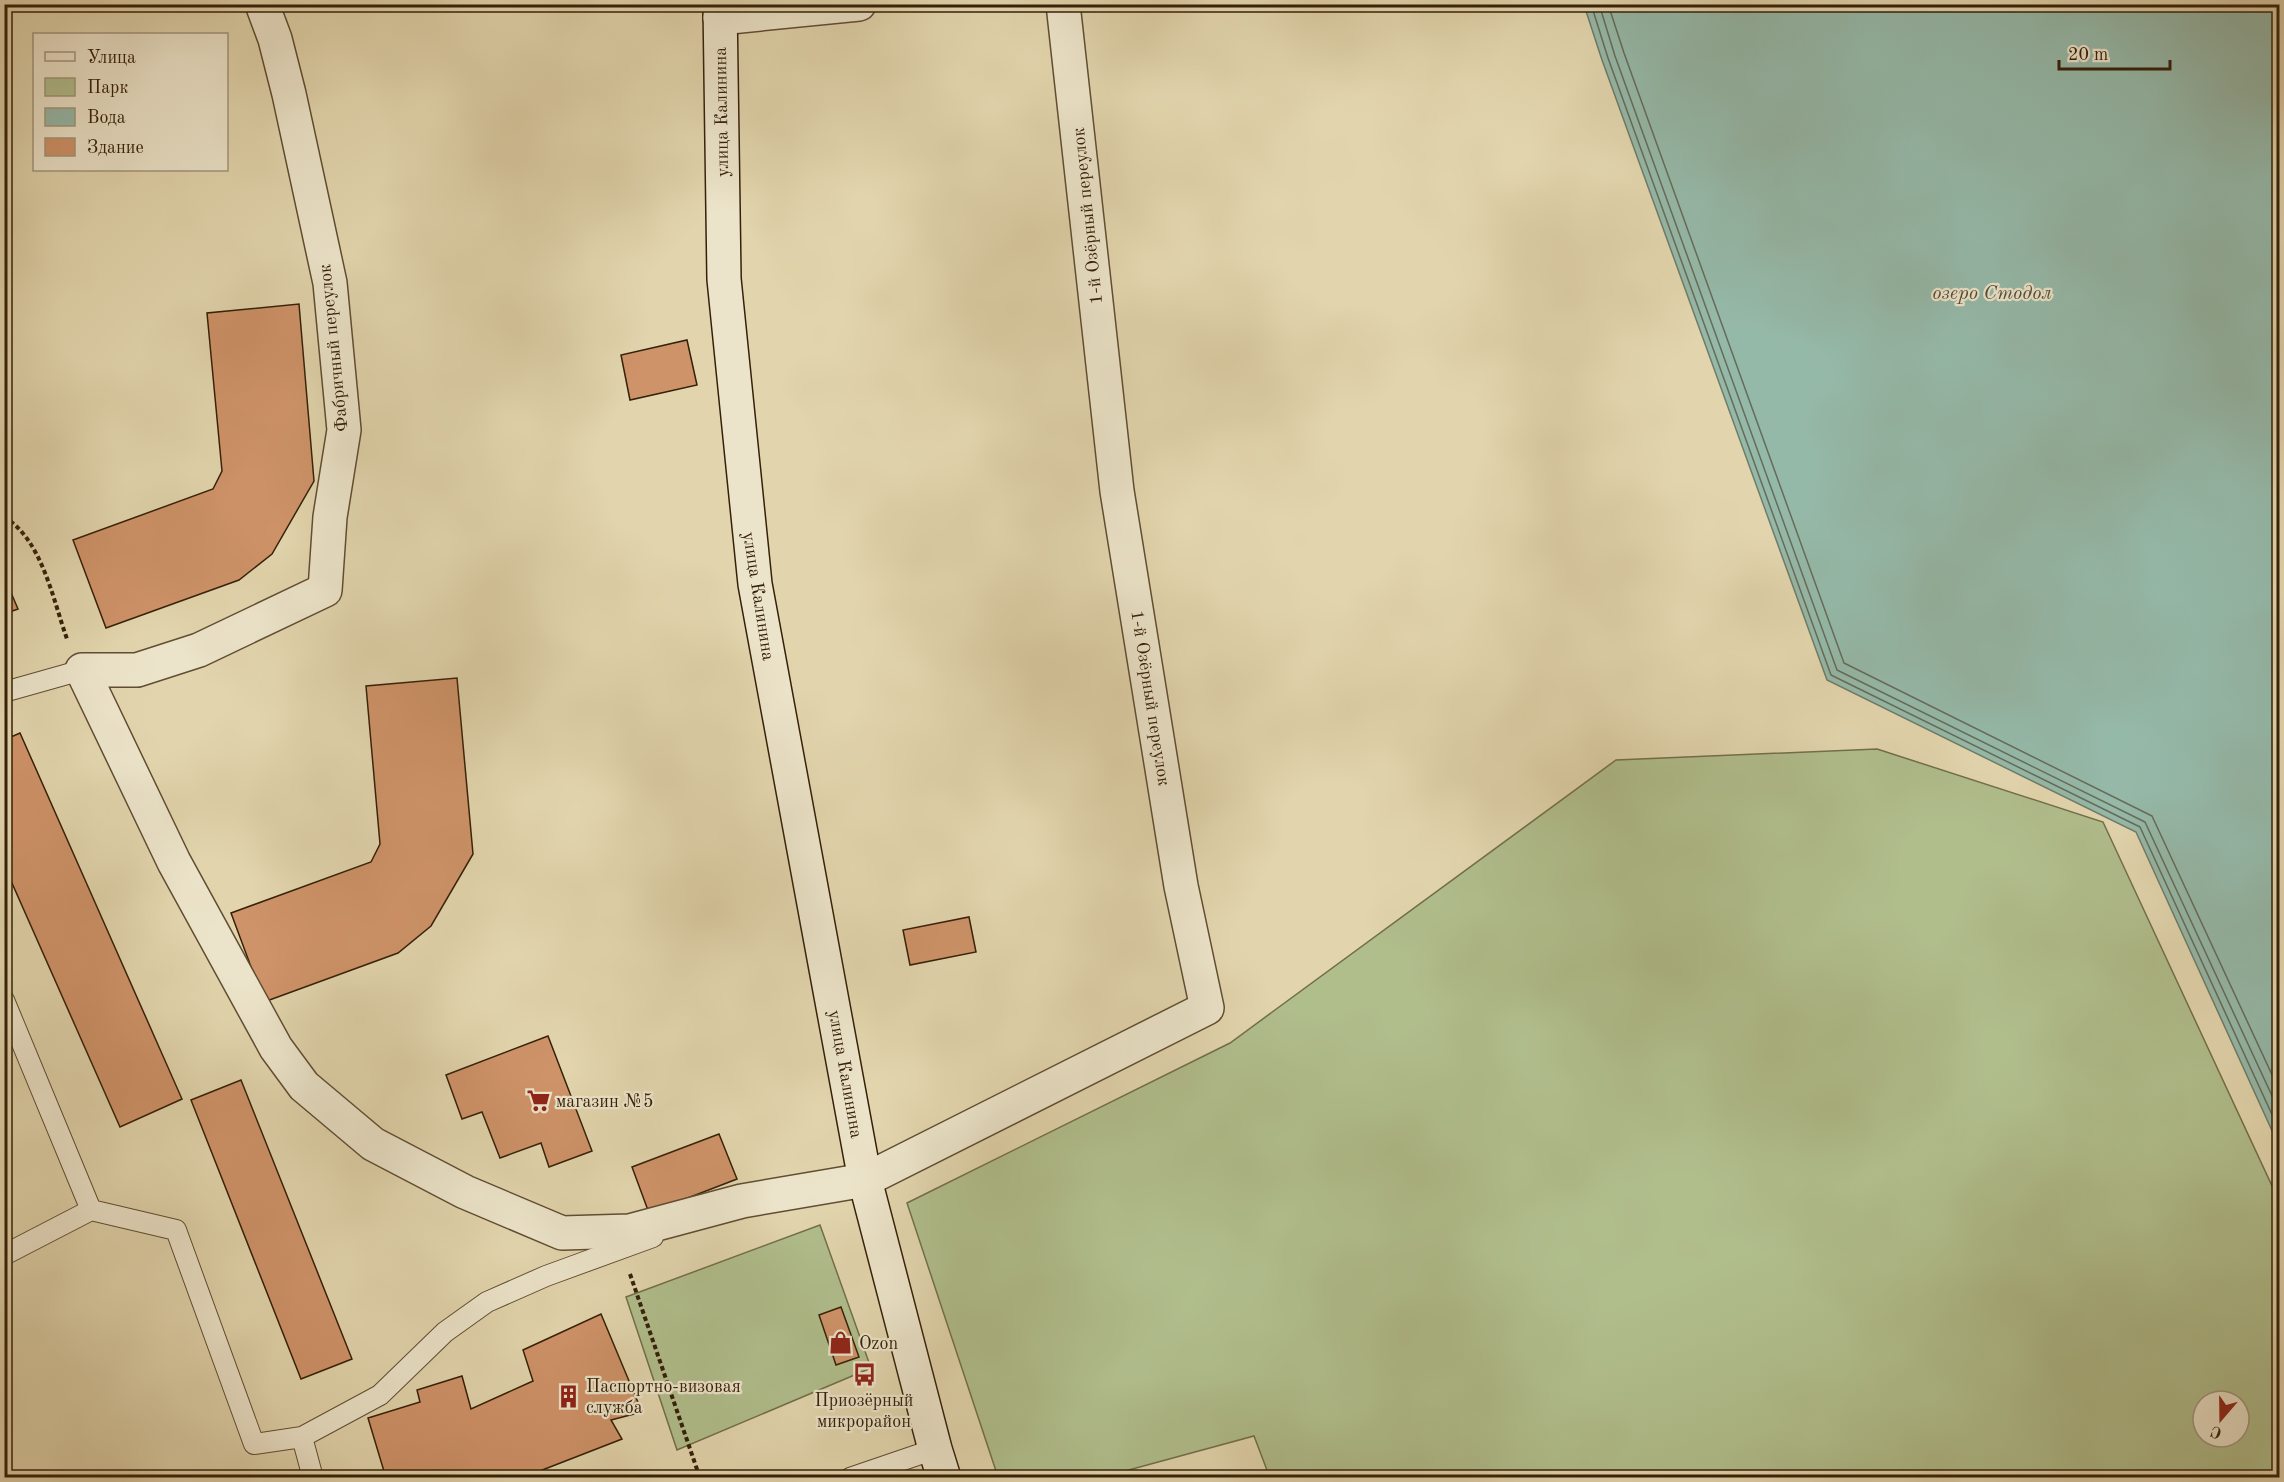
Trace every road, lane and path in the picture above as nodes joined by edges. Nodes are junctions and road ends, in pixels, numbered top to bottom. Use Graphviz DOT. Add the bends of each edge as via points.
graph roads {
  1 [pos="262,4"];
  2 [pos="859,4"];
  3 [pos="1063,4"];
  4 [pos="720,11"];
  5 [pos="4,517"];
  6 [pos="82,670"];
  7 [pos="4,692"];
  8 [pos="4,1000"];
  9 [pos="865,1180"];
  10 [pos="742,1201"];
  11 [pos="91,1210"];
  12 [pos="621,1250"];
  13 [pos="4,1255"];
  14 [pos="302,1437"];
  15 [pos="940,1463"];
  16 [pos="313,1478"];
  17 [pos="700,1478"];
  18 [pos="850,1478"];
  1 -- 6 [label="street, Фабричный переулок" via="289,94 330,283 344,430 330,517 325,590 199,650 137,670"];
  2 -- 4 [label="street"];
  3 -- 9 [label="street, 1-й Озёрный переулок" via="1118,491 1181,886 1207,1008"];
  4 -- 9 [label="street, улица Калинина" via="724,279 755,584"];
  5 -- 6 [label="path" via="29,538"];
  6 -- 7 [label="lane"];
  6 -- 10 [label="street" via="174,862 276,1048 304,1086 373,1144 465,1192 562,1233 630,1231"];
  8 -- 11 [label="lane"];
  9 -- 10 [label="street"];
  9 -- 15 [label="street, улица Калинина"];
  10 -- 12 [label="lane"];
  11 -- 13 [label="lane"];
  11 -- 14 [label="lane" via="176,1230 254,1444"];
  12 -- 14 [label="lane" via="487,1302 445,1332 380,1395"];
  12 -- 17 [label="path"];
  14 -- 16 [label="lane"];
  15 -- 18 [label="lane"];
}
